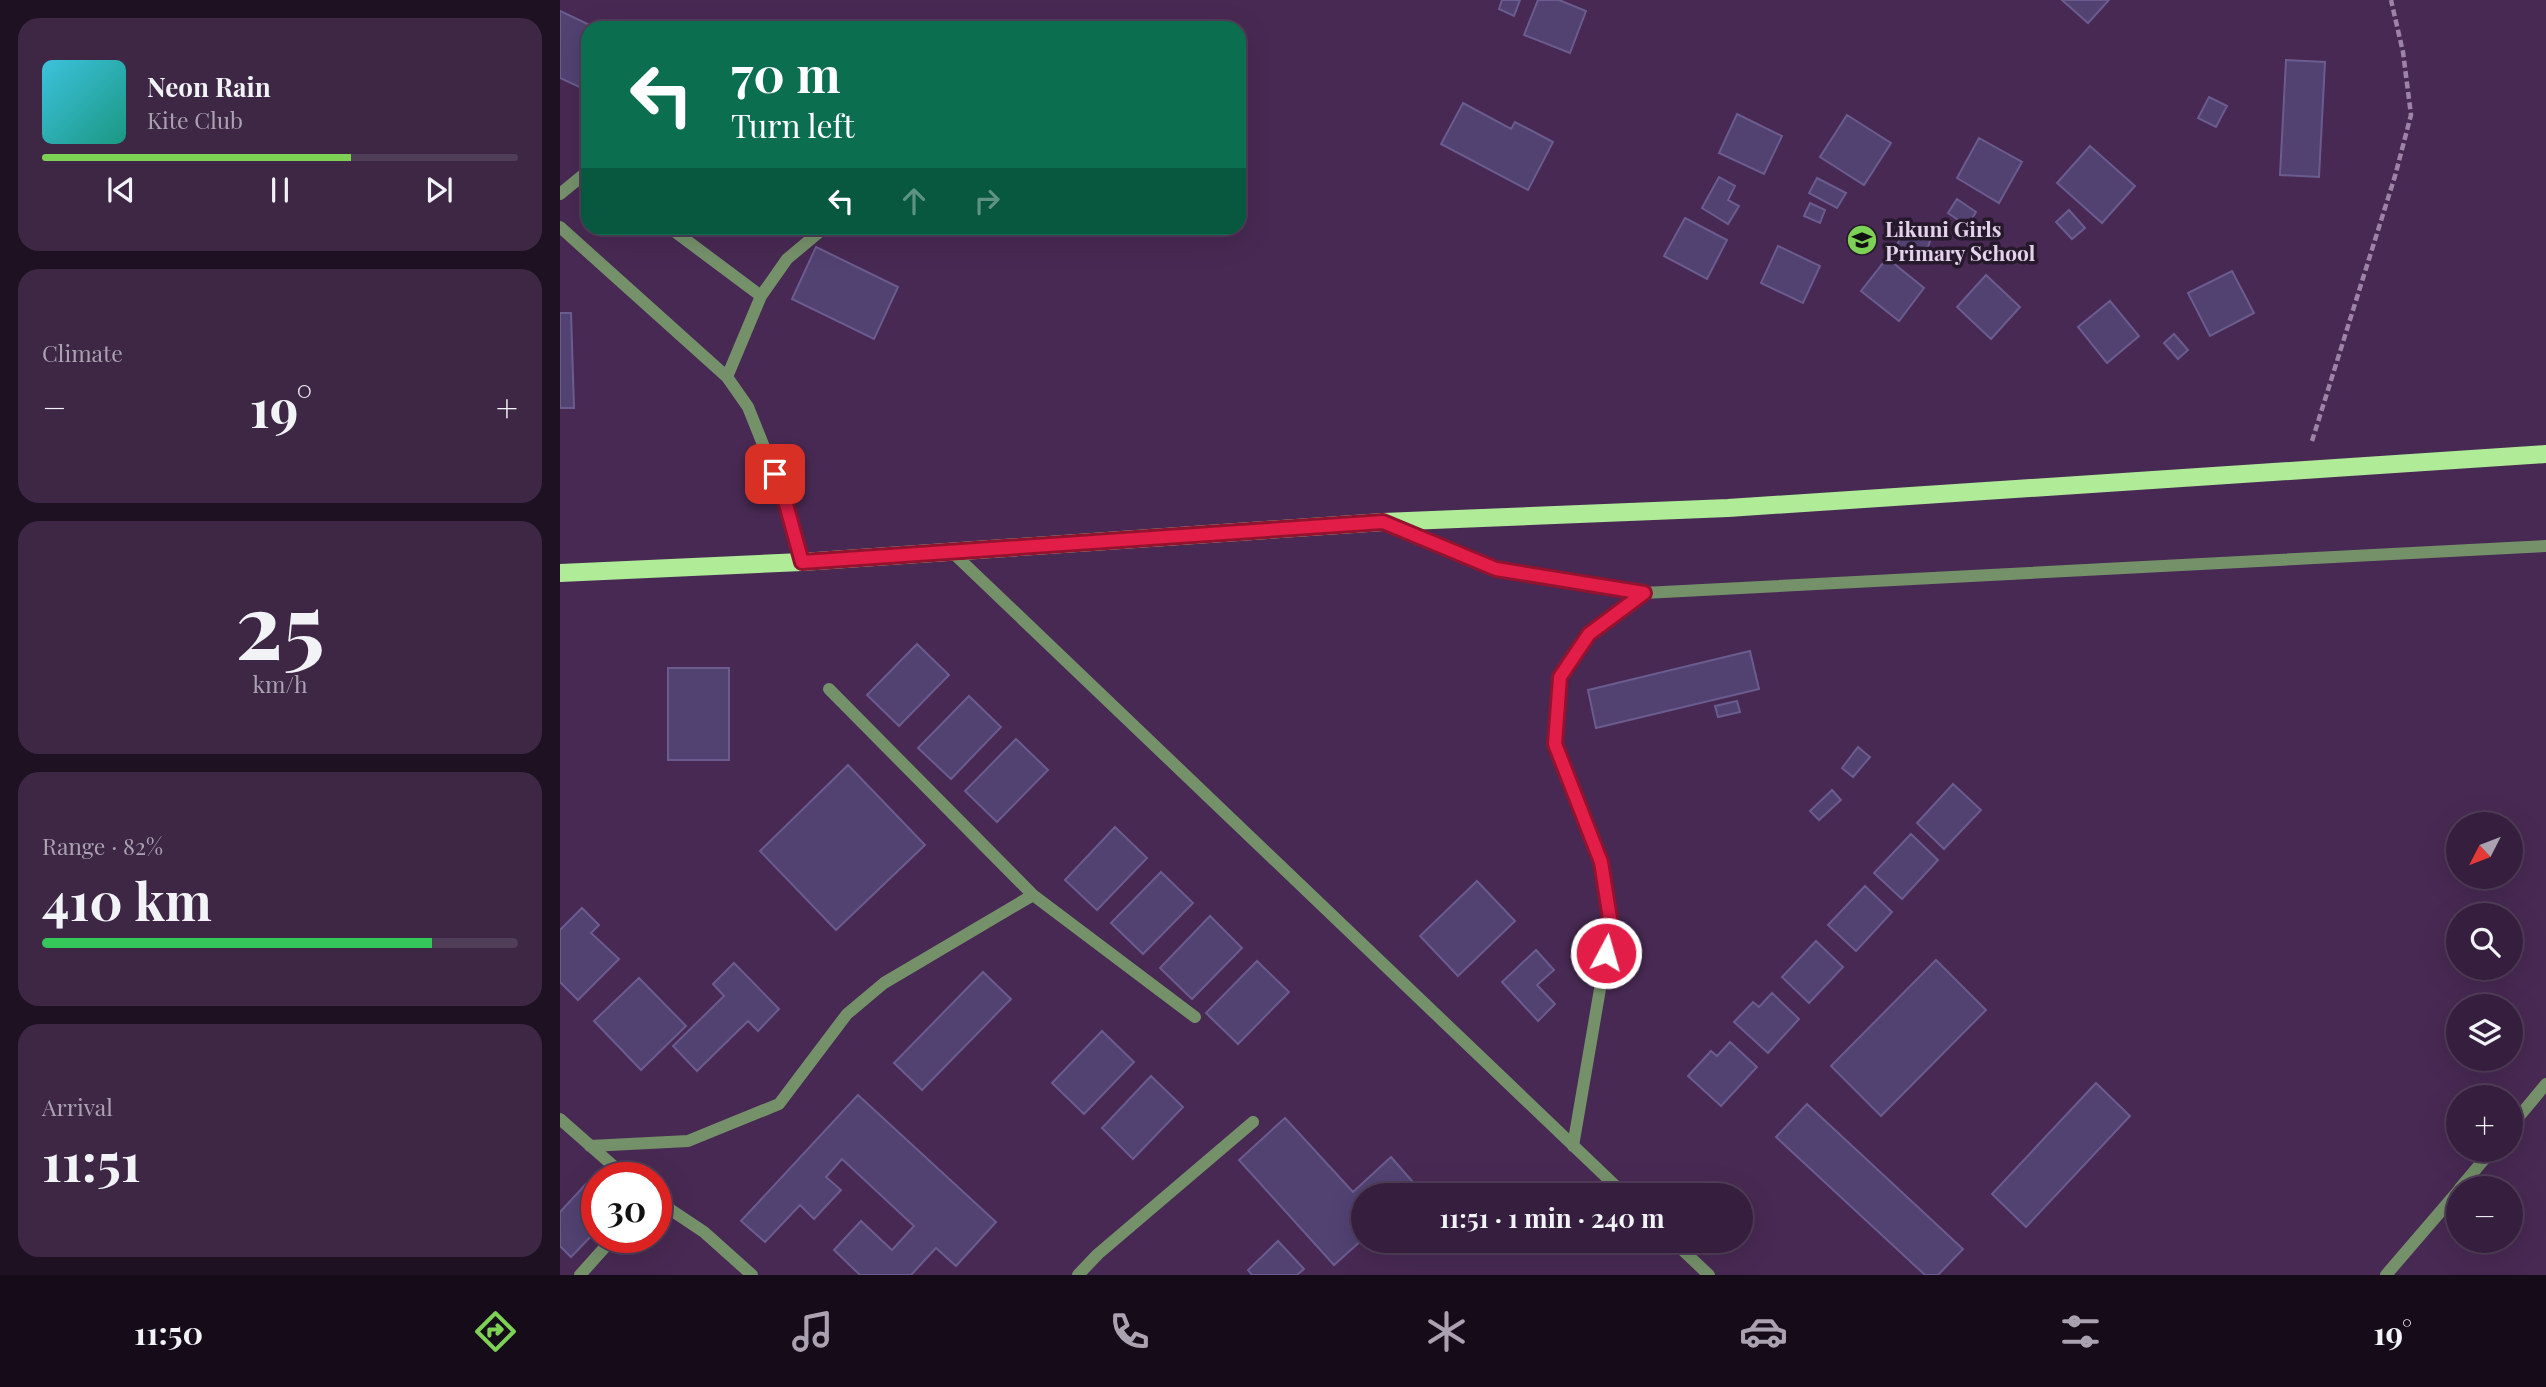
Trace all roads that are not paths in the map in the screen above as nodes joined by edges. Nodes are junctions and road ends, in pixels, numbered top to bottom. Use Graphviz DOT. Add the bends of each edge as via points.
graph roads {
  1 [pos="581,177"];
  2 [pos="560,194"];
  3 [pos="560,227"];
  4 [pos="679,235"];
  5 [pos="816,235"];
  6 [pos="761,296"];
  7 [pos="727,377"];
  8 [pos="2546,454"];
  9 [pos="1383,522"];
  10 [pos="2546,546"];
  11 [pos="952,552"];
  12 [pos="802,562"];
  13 [pos="560,573"];
  14 [pos="1644,593"];
  15 [pos="829,689"];
  16 [pos="1033,895"];
  17 [pos="1195,1017"];
  18 [pos="2546,1084"];
  19 [pos="2523,1112"];
  20 [pos="560,1119"];
  21 [pos="1253,1122"];
  22 [pos="590,1146"];
  23 [pos="1573,1146"];
  24 [pos="608,1162"];
  25 [pos="2482,1162"];
  26 [pos="2470,1176"];
  27 [pos="1612,1183"];
  28 [pos="2446,1204"];
  29 [pos="672,1211"];
  30 [pos="599,1253"];
  31 [pos="1686,1253"];
  32 [pos="579,1275"];
  33 [pos="752,1275"];
  34 [pos="1078,1275"];
  35 [pos="1709,1275"];
  36 [pos="2386,1275"];
  1 -- 2 [label="street"];
  3 -- 7 [label="street"];
  4 -- 6 [label="street"];
  5 -- 6 [label="street" via="787,259"];
  6 -- 7 [label="street"];
  7 -- 12 [label="street" via="748,407 784,497"];
  8 -- 9 [label="main road" via="1728,508"];
  9 -- 11 [label="main road"];
  9 -- 14 [label="street" via="1496,569"];
  10 -- 14 [label="street"];
  11 -- 12 [label="main road"];
  11 -- 23 [label="street"];
  12 -- 13 [label="main road"];
  14 -- 23 [label="street" via="1589,634 1560,677 1555,744 1601,862 1611,925"];
  15 -- 16 [label="street"];
  16 -- 17 [label="street"];
  16 -- 22 [label="street" via="884,983 847,1014 779,1104 688,1141"];
  18 -- 19 [label="street"];
  20 -- 22 [label="street"];
  21 -- 34 [label="street"];
  22 -- 24 [label="street"];
  23 -- 27 [label="street"];
  25 -- 26 [label="street"];
  28 -- 36 [label="street"];
  29 -- 33 [label="street"];
  30 -- 32 [label="street"];
  31 -- 35 [label="street"];
}
